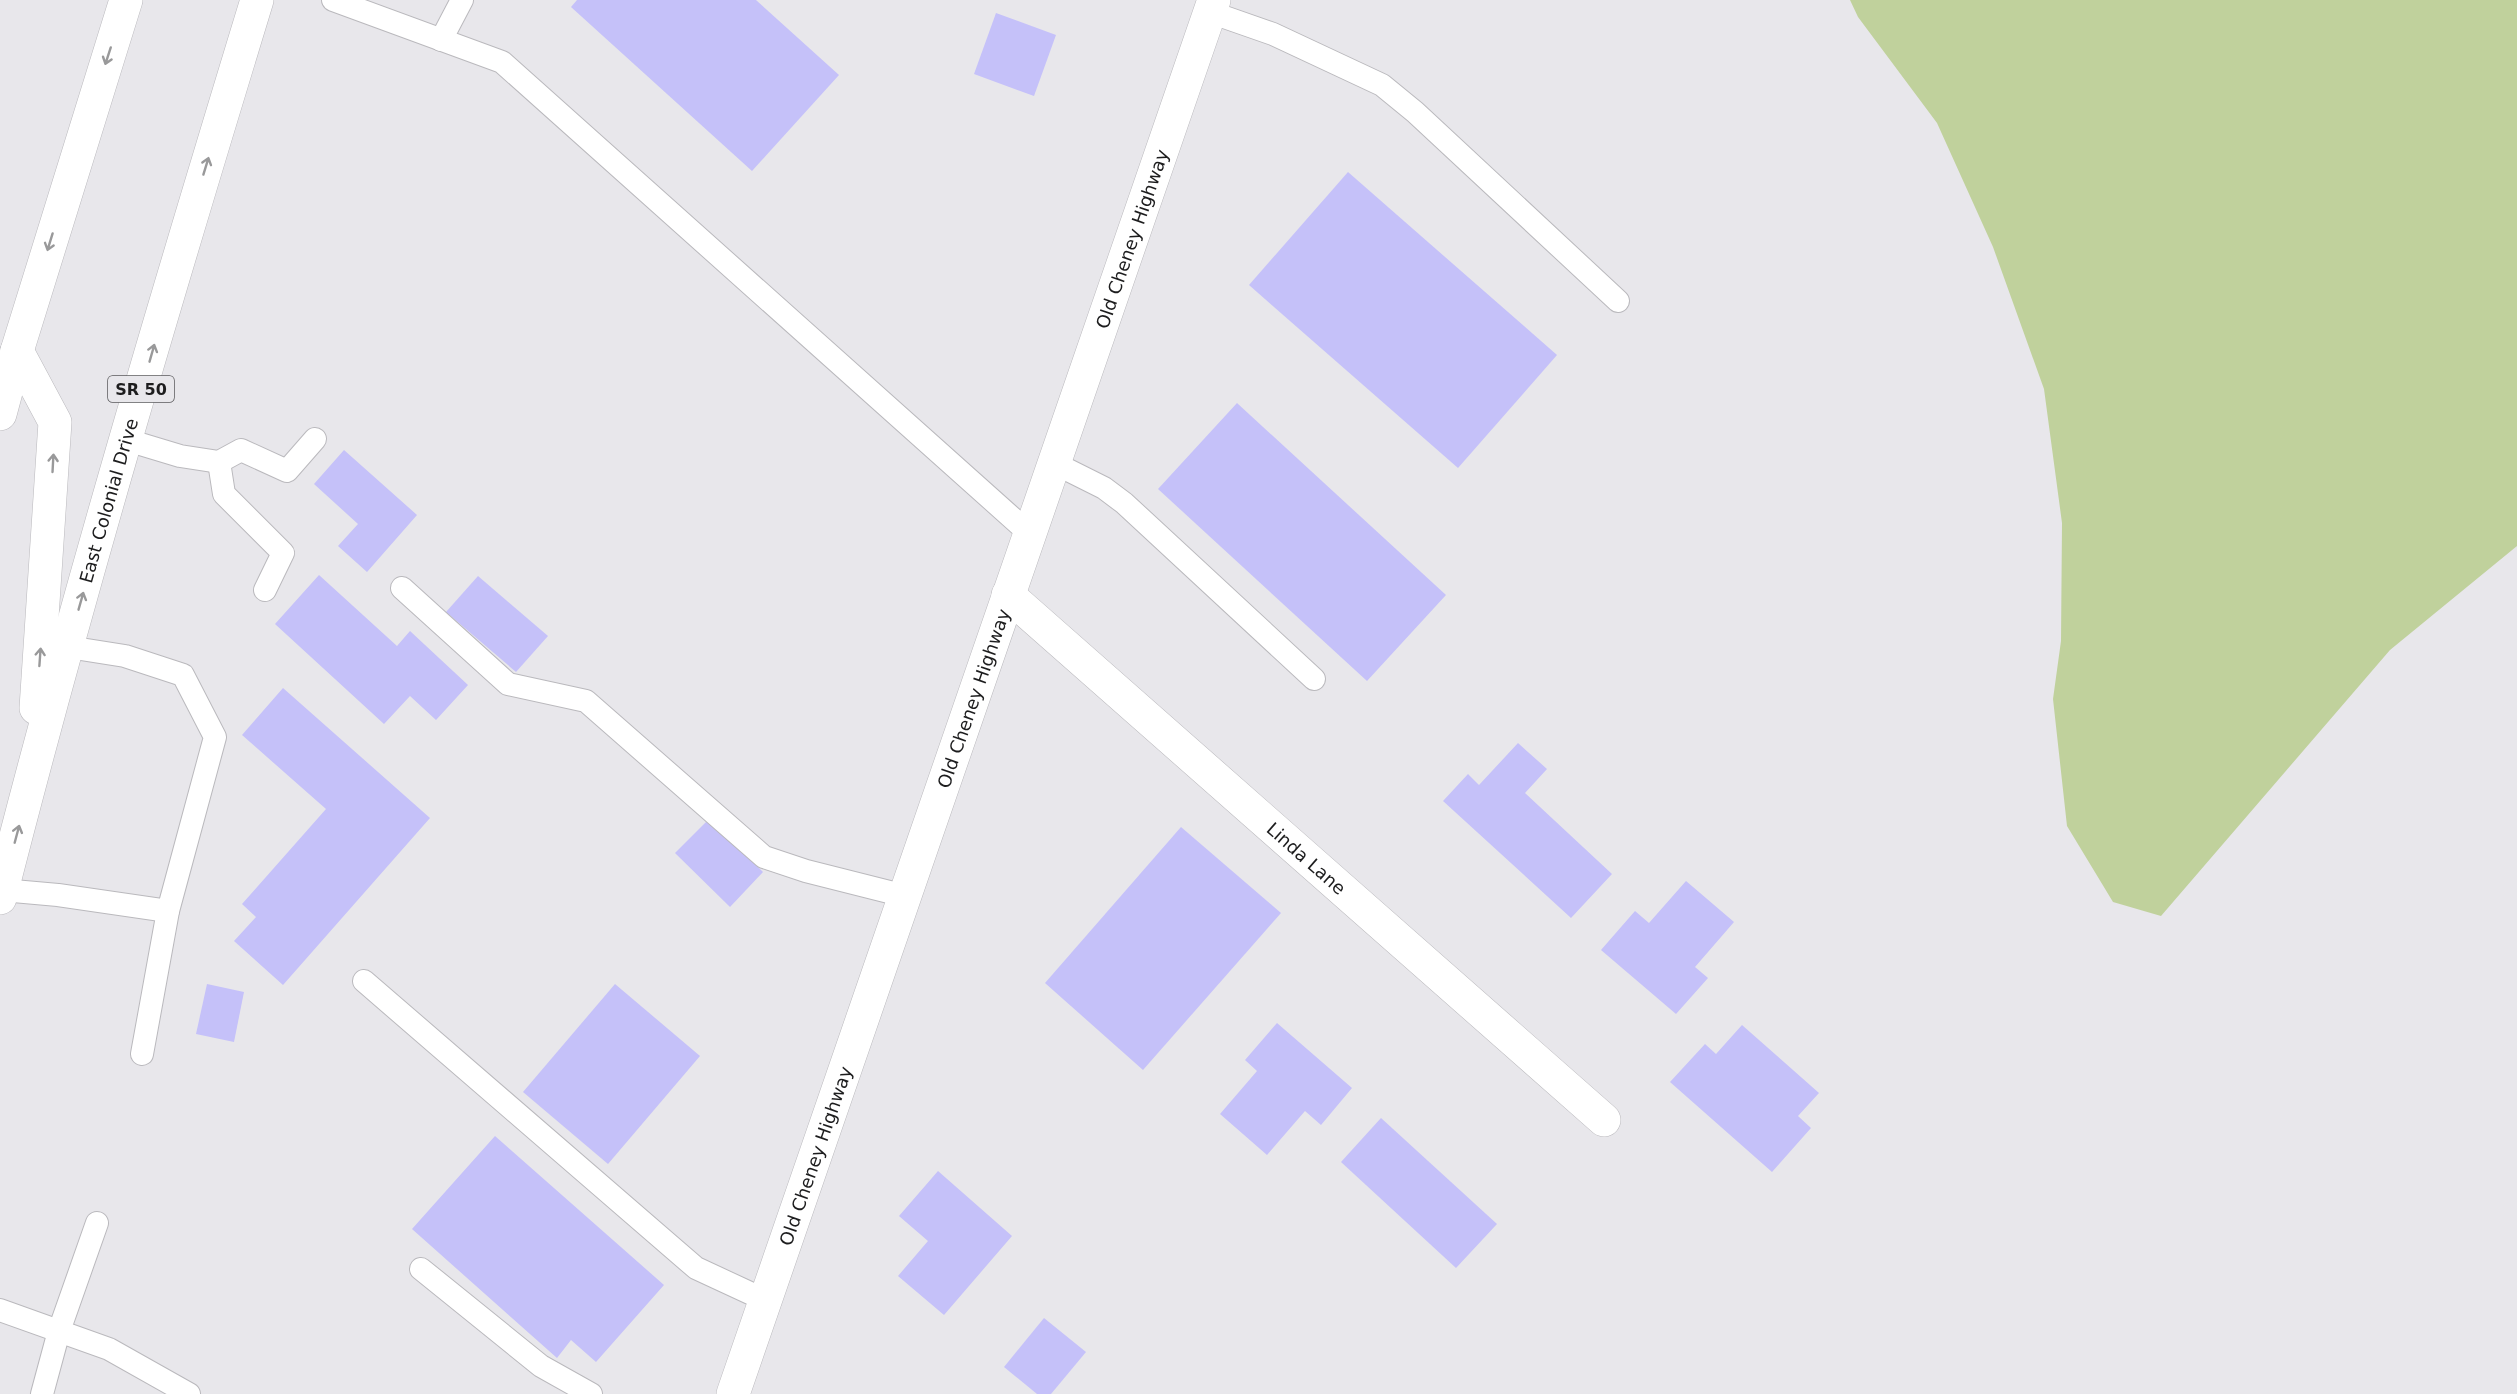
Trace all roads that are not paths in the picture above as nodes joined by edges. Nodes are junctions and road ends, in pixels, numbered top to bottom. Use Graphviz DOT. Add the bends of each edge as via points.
graph roads {
  1 [pos="126,0"];
  2 [pos="257,0"];
  3 [pos="333,0"];
  4 [pos="462,0"];
  5 [pos="1212,6"];
  6 [pos="441,40"];
  7 [pos="1618,301"];
  8 [pos="9,347"];
  9 [pos="0,414"];
  10 [pos="315,439"];
  11 [pos="127,440"];
  12 [pos="219,462"];
  13 [pos="1054,463"];
  14 [pos="1029,533"];
  15 [pos="402,588"];
  16 [pos="265,591"];
  17 [pos="1008,595"];
  18 [pos="68,647"];
  19 [pos="1314,679"];
  20 [pos="31,779"];
  21 [pos="1,894"];
  22 [pos="905,896"];
  23 [pos="168,911"];
  24 [pos="364,981"];
  25 [pos="142,1054"];
  26 [pos="1604,1120"];
  27 [pos="97,1223"];
  28 [pos="421,1269"];
  29 [pos="765,1300"];
  30 [pos="0,1310"];
  31 [pos="59,1331"];
  32 [pos="42,1394"];
  33 [pos="189,1394"];
  34 [pos="591,1394"];
  35 [pos="733,1394"];
  1 -- 8 [label="main road, one-way"];
  11 -- 2 [label="main road, East Colonial Drive / SR 50, one-way"];
  3 -- 6 [label="lane"];
  4 -- 6 [label="lane"];
  5 -- 7 [label="lane" via="1382,85"];
  5 -- 13 [label="main road, Old Cheney Highway"];
  6 -- 14 [label="lane" via="502,62"];
  8 -- 9 [label="main road"];
  20 -- 8 [label="main road, one-way" via="55,422"];
  10 -- 12 [label="lane" via="288,471 241,450"];
  11 -- 12 [label="lane" via="180,456"];
  18 -- 11 [label="main road, East Colonial Drive / SR 50, one-way"];
  12 -- 16 [label="lane" via="224,494 283,552"];
  13 -- 14 [label="main road, Old Cheney Highway"];
  13 -- 19 [label="lane" via="1104,488 1124,503"];
  14 -- 17 [label="main road, Old Cheney Highway"];
  15 -- 22 [label="lane" via="508,684 586,701 764,857"];
  17 -- 22 [label="main road, Old Cheney Highway"];
  17 -- 26 [label="main road, Linda Lane"];
  18 -- 20 [label="main road, East Colonial Drive / SR 50"];
  18 -- 23 [label="lane" via="125,656 183,675 215,737"];
  21 -- 20 [label="main road, East Colonial Drive / SR 50, one-way"];
  21 -- 23 [label="lane" via="58,895"];
  22 -- 29 [label="main road, Old Cheney Highway"];
  23 -- 25 [label="lane"];
  24 -- 29 [label="lane" via="696,1268"];
  27 -- 31 [label="lane"];
  28 -- 34 [label="lane" via="541,1366"];
  29 -- 35 [label="main road, Old Cheney Highway"];
  30 -- 31 [label="lane"];
  31 -- 32 [label="lane"];
  31 -- 33 [label="lane" via="109,1349"];
}
